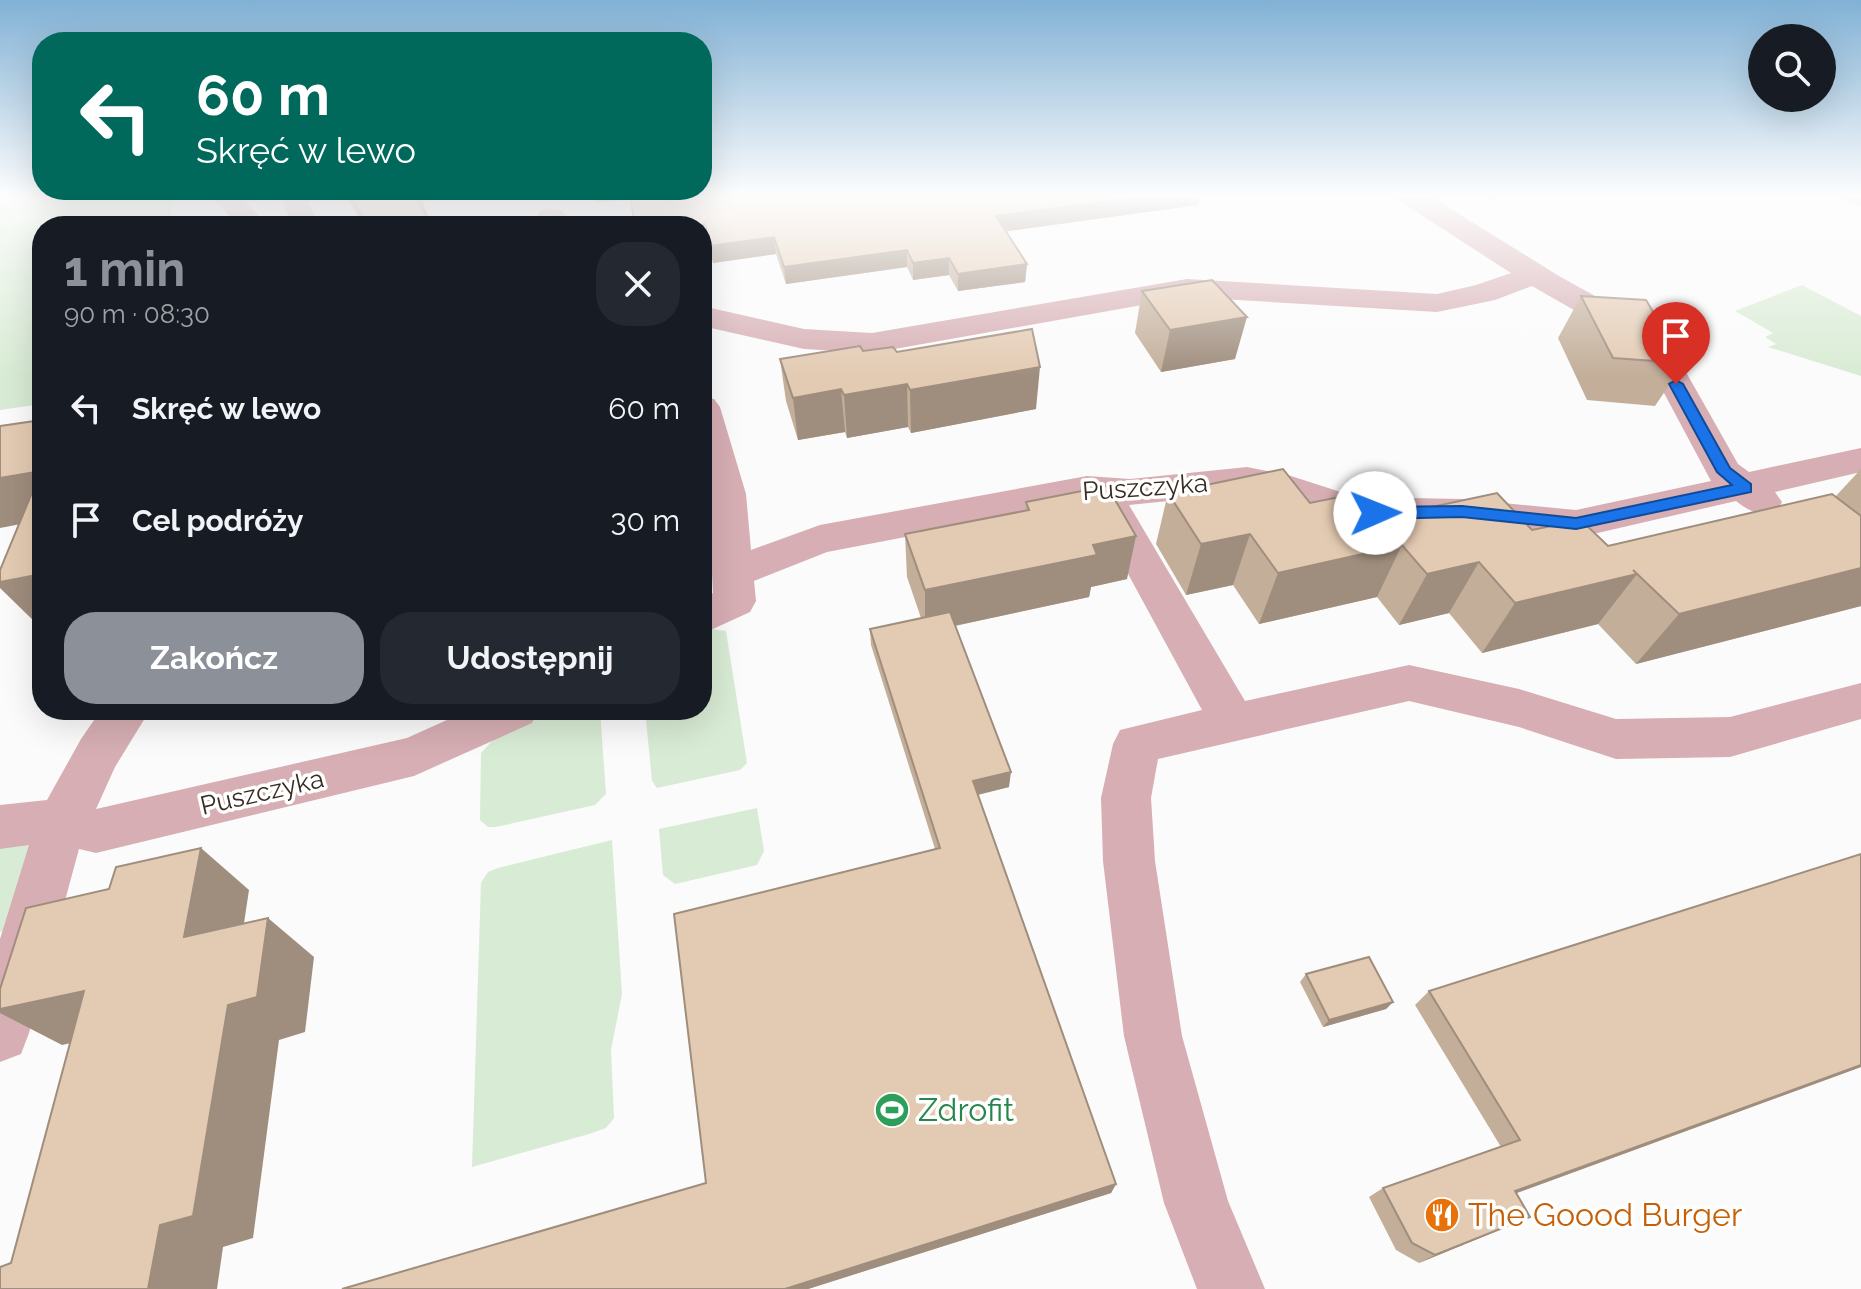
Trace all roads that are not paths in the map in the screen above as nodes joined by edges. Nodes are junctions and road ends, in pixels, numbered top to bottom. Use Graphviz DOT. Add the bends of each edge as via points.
graph roads {
  1 [pos="1505,256"];
  2 [pos="1535,275"];
  3 [pos="712,318"];
  4 [pos="712,442"];
  5 [pos="1861,460"];
  6 [pos="1746,488"];
  7 [pos="1101,490"];
  8 [pos="1792,525"];
  9 [pos="732,573"];
  10 [pos="712,613"];
  11 [pos="1861,701"];
  12 [pos="120,720"];
  13 [pos="494,720"];
  14 [pos="1233,722"];
  15 [pos="61,823"];
  16 [pos="0,827"];
  17 [pos="0,1033"];
  18 [pos="1231,1289"];
  1 -- 2 [label="street"];
  2 -- 3 [label="street" via="1437,303 1187,288 872,343 804,339"];
  2 -- 6 [label="street" via="1653,342 1724,472"];
  4 -- 9 [label="street" via="727,494"];
  5 -- 6 [label="street, Puszczyka"];
  6 -- 7 [label="street, Puszczyka" via="1576,524 1462,512 1364,512 1247,480"];
  6 -- 8 [label="street"];
  7 -- 9 [label="street, Puszczyka" via="820,539"];
  7 -- 14 [label="street"];
  9 -- 10 [label="street" via="735,601"];
  11 -- 14 [label="street" via="1730,737 1616,739 1519,708 1409,683"];
  12 -- 15 [label="street"];
  13 -- 15 [label="street, Puszczyka" via="414,756 96,831"];
  14 -- 18 [label="street" via="1137,744 1126,798 1129,861 1153,1036 1196,1203"];
  15 -- 16 [label="street, Puszczyka" via="32,820"];
  15 -- 17 [label="street"];
}
